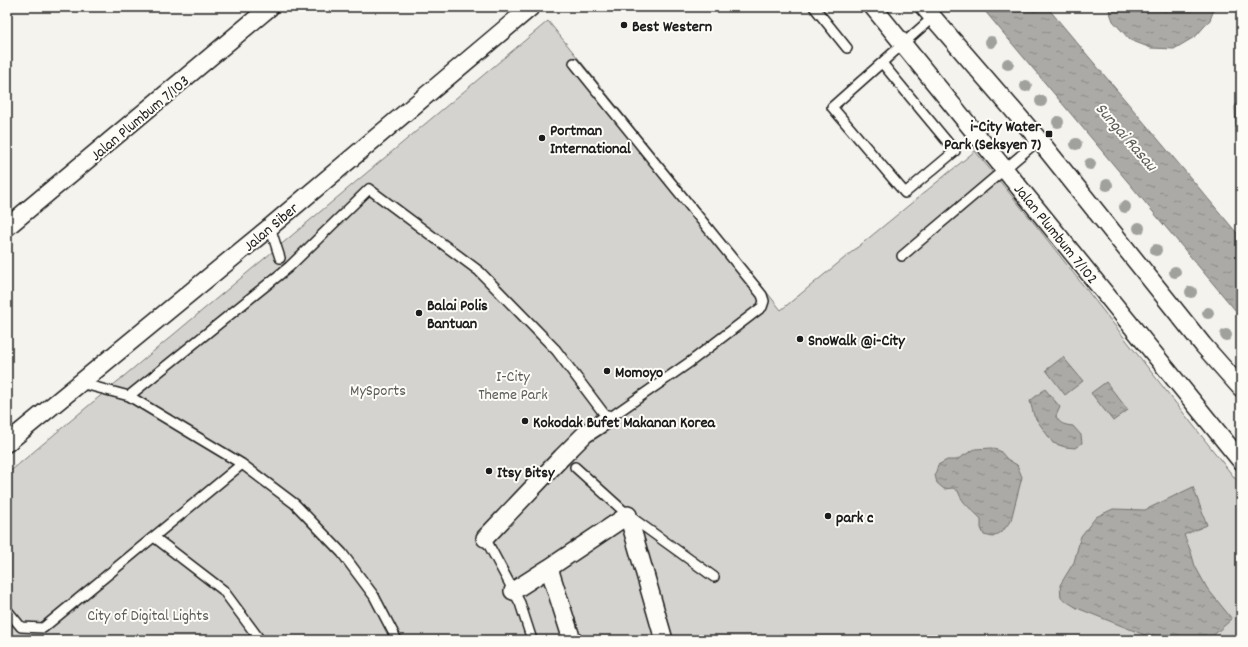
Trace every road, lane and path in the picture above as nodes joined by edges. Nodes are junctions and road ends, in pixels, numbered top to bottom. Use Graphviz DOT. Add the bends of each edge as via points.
graph roads {
  1 [pos="270,7"];
  2 [pos="531,7"];
  3 [pos="814,7"];
  4 [pos="873,7"];
  5 [pos="928,12"];
  6 [pos="903,43"];
  7 [pos="847,48"];
  8 [pos="574,63"];
  9 [pos="882,63"];
  10 [pos="1039,140"];
  11 [pos="1005,169"];
  12 [pos="7,227"];
  13 [pos="270,227"];
  14 [pos="902,256"];
  15 [pos="280,258"];
  16 [pos="79,383"];
  17 [pos="1241,388"];
  18 [pos="129,396"];
  19 [pos="608,419"];
  20 [pos="7,443"];
  21 [pos="1241,461"];
  22 [pos="242,464"];
  23 [pos="575,467"];
  24 [pos="628,515"];
  25 [pos="154,537"];
  26 [pos="484,538"];
  27 [pos="549,568"];
  28 [pos="714,577"];
  29 [pos="513,591"];
  30 [pos="7,610"];
  31 [pos="260,640"];
  32 [pos="397,640"];
  33 [pos="532,640"];
  34 [pos="572,640"];
  35 [pos="664,640"];
  1 -- 12 [label="street, Jalan Plumbum 7/103"];
  2 -- 13 [label="street, Jalan Siber"];
  3 -- 7 [label="lane"];
  4 -- 6 [label="street, Jalan Plumbum 7/102"];
  5 -- 6 [label="lane"];
  5 -- 10 [label="street"];
  6 -- 9 [label="lane"];
  6 -- 11 [label="street, Jalan Plumbum 7/102"];
  8 -- 19 [label="lane" via="762,295 764,301 762,307 690,362"];
  9 -- 9 [label="lane" via="956,151 905,193 832,107"];
  10 -- 11 [label="lane"];
  10 -- 17 [label="street" via="1203,345"];
  11 -- 14 [label="lane"];
  11 -- 21 [label="street, Jalan Plumbum 7/102"];
  13 -- 15 [label="lane"];
  13 -- 16 [label="street, Jalan Siber"];
  16 -- 18 [label="lane"];
  16 -- 20 [label="street, Jalan Siber"];
  18 -- 19 [label="lane" via="285,270 369,189 479,272 556,350"];
  18 -- 22 [label="lane"];
  19 -- 26 [label="street" via="585,434"];
  22 -- 25 [label="lane"];
  22 -- 32 [label="lane" via="295,504 342,553 374,596"];
  23 -- 24 [label="lane"];
  24 -- 27 [label="street"];
  24 -- 28 [label="lane"];
  24 -- 35 [label="street"];
  25 -- 30 [label="lane" via="43,628 21,627"];
  25 -- 31 [label="lane" via="223,590"];
  26 -- 29 [label="lane"];
  27 -- 29 [label="street"];
  27 -- 34 [label="street"];
  29 -- 33 [label="lane" via="520,603"];
}
